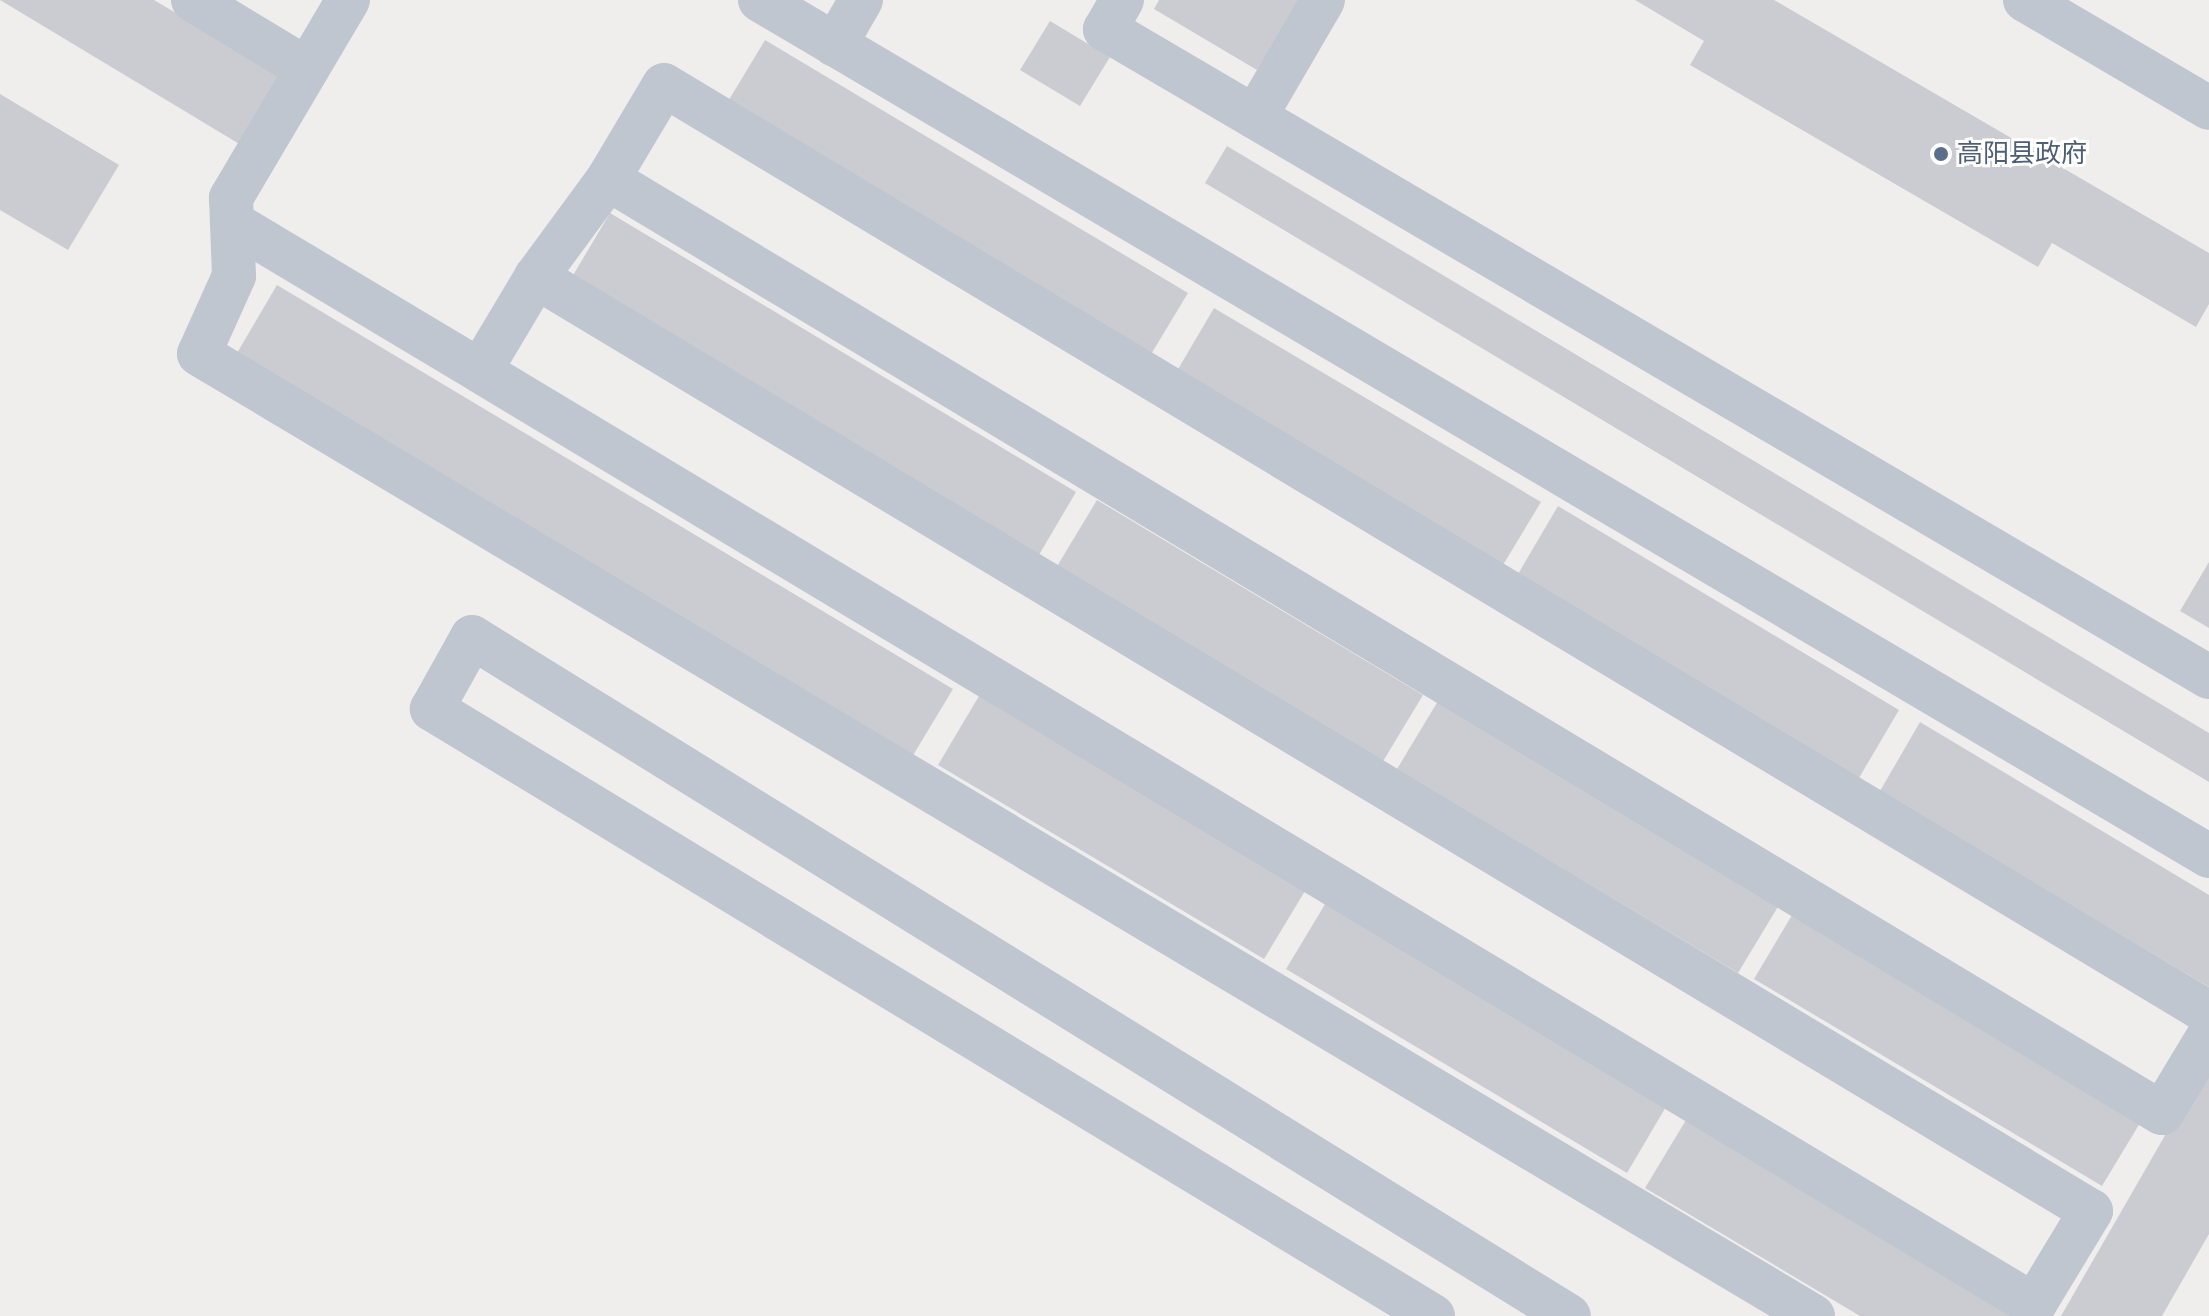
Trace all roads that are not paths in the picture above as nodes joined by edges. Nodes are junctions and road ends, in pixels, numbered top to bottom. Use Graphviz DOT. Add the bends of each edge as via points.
graph roads {
  1 [pos="193,0"];
  2 [pos="348,0"];
  3 [pos="760,0"];
  4 [pos="861,0"];
  5 [pos="1122,0"];
  6 [pos="1323,0"];
  7 [pos="2025,0"];
  8 [pos="835,45"];
  9 [pos="307,69"];
  10 [pos="2209,108"];
  11 [pos="1255,117"];
  12 [pos="608,179"];
  13 [pos="233,223"];
  14 [pos="536,277"];
  15 [pos="480,371"];
  16 [pos="2209,677"];
  17 [pos="2209,856"];
  18 [pos="2209,1013"];
  19 [pos="2209,1035"];
  20 [pos="1433,1316"];
  21 [pos="1569,1316"];
  22 [pos="1813,1316"];
  1 -- 9 [label="street"];
  2 -- 9 [label="street"];
  3 -- 8 [label="street"];
  4 -- 8 [label="street"];
  5 -- 11 [label="street" via="1105,29"];
  6 -- 11 [label="street"];
  7 -- 10 [label="street"];
  8 -- 17 [label="street"];
  9 -- 13 [label="street" via="231,198"];
  11 -- 16 [label="street"];
  12 -- 14 [label="street"];
  12 -- 18 [label="street" via="664,85"];
  12 -- 19 [label="street" via="2162,1113"];
  13 -- 15 [label="street"];
  13 -- 22 [label="street" via="234,276 199,354"];
  14 -- 15 [label="street"];
  14 -- 15 [label="street" via="2091,1211 2034,1305"];
  20 -- 21 [label="street" via="432,709 472,637"];
}
